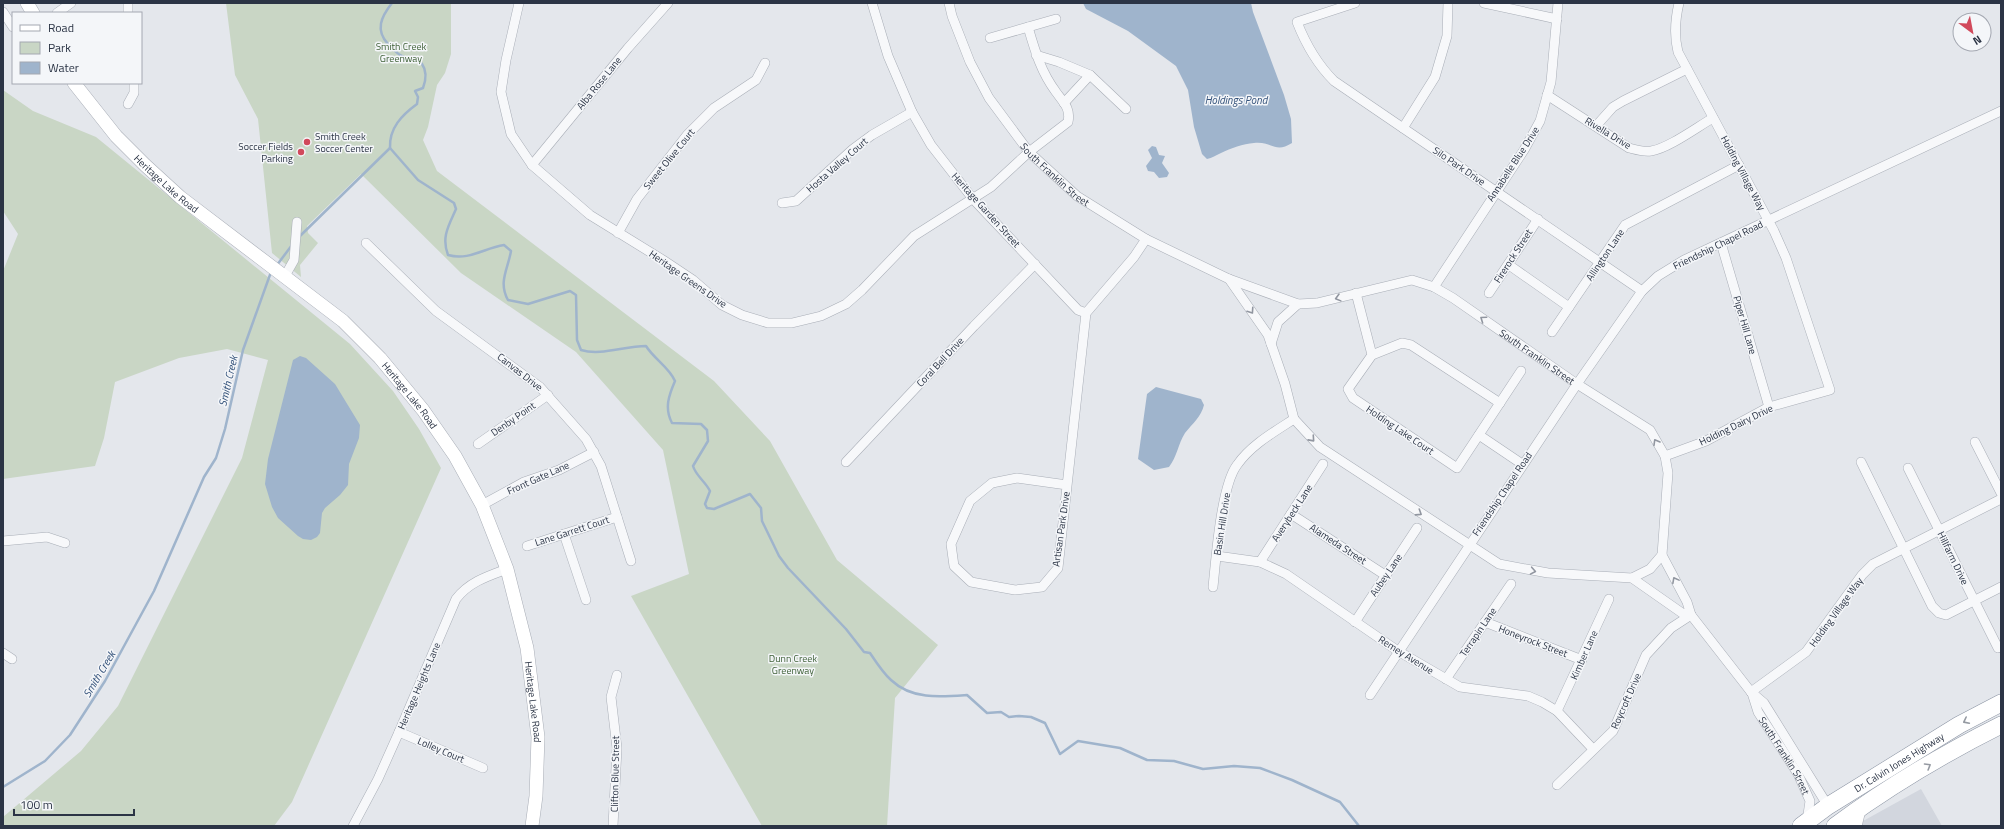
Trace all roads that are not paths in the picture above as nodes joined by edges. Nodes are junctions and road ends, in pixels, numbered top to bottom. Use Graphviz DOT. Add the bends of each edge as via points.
graph roads {
  1 [pos="27,3"];
  2 [pos="71,3"];
  3 [pos="519,3"];
  4 [pos="668,3"];
  5 [pos="872,3"];
  6 [pos="949,3"];
  7 [pos="1355,3"];
  8 [pos="1448,3"];
  9 [pos="1484,3"];
  10 [pos="1558,3"];
  11 [pos="1678,3"];
  12 [pos="3,12"];
  13 [pos="32,12"];
  14 [pos="58,12"];
  15 [pos="1557,18"];
  16 [pos="1056,19"];
  17 [pos="12,26"];
  18 [pos="1028,27"];
  19 [pos="990,38"];
  20 [pos="1036,55"];
  21 [pos="765,63"];
  22 [pos="1687,69"];
  23 [pos="1090,75"];
  24 [pos="75,84"];
  25 [pos="134,84"];
  26 [pos="1547,95"];
  27 [pos="1064,103"];
  28 [pos="128,104"];
  29 [pos="1126,109"];
  30 [pos="2001,111"];
  31 [pos="912,112"];
  32 [pos="1714,118"];
  33 [pos="1596,126"];
  34 [pos="1403,128"];
  35 [pos="1029,152"];
  36 [pos="532,165"];
  37 [pos="1739,165"];
  38 [pos="1496,191"];
  39 [pos="973,199"];
  40 [pos="782,203"];
  41 [pos="1538,219"];
  42 [pos="1769,220"];
  43 [pos="298,222"];
  44 [pos="618,233"];
  45 [pos="1146,239"];
  46 [pos="366,243"];
  47 [pos="1721,243"];
  48 [pos="1600,262"];
  49 [pos="1035,264"];
  50 [pos="1509,265"];
  51 [pos="285,276"];
  52 [pos="1229,279"];
  53 [pos="1434,287"];
  54 [pos="1642,291"];
  55 [pos="1356,293"];
  56 [pos="1489,293"];
  57 [pos="1298,304"];
  58 [pos="1569,307"];
  59 [pos="1086,312"];
  60 [pos="1552,332"];
  61 [pos="1271,344"];
  62 [pos="1372,355"];
  63 [pos="1521,371"];
  64 [pos="1577,384"];
  65 [pos="1830,390"];
  66 [pos="548,395"];
  67 [pos="1500,403"];
  68 [pos="1769,407"];
  69 [pos="1294,419"];
  70 [pos="1479,435"];
  71 [pos="1975,442"];
  72 [pos="478,444"];
  73 [pos="594,452"];
  74 [pos="1665,456"];
  75 [pos="846,462"];
  76 [pos="1861,462"];
  77 [pos="1324,464"];
  78 [pos="1522,464"];
  79 [pos="1908,468"];
  80 [pos="1067,485"];
  81 [pos="2001,493"];
  82 [pos="2001,499"];
  83 [pos="482,504"];
  84 [pos="1291,514"];
  85 [pos="617,517"];
  86 [pos="1417,528"];
  87 [pos="1939,529"];
  88 [pos="564,534"];
  89 [pos="3,541"];
  90 [pos="65,543"];
  91 [pos="1468,545"];
  92 [pos="527,546"];
  93 [pos="1902,548"];
  94 [pos="1662,555"];
  95 [pos="1217,556"];
  96 [pos="632,561"];
  97 [pos="1260,562"];
  98 [pos="508,569"];
  99 [pos="1385,575"];
  100 [pos="1632,578"];
  101 [pos="1510,584"];
  102 [pos="2001,587"];
  103 [pos="1213,588"];
  104 [pos="1609,599"];
  105 [pos="586,600"];
  106 [pos="1974,601"];
  107 [pos="1691,616"];
  108 [pos="1355,622"];
  109 [pos="1485,622"];
  110 [pos="1998,648"];
  111 [pos="1398,651"];
  112 [pos="3,654"];
  113 [pos="12,659"];
  114 [pos="1582,660"];
  115 [pos="617,675"];
  116 [pos="1446,680"];
  117 [pos="1751,692"];
  118 [pos="1370,695"];
  119 [pos="2001,703"];
  120 [pos="1557,711"];
  121 [pos="2001,718"];
  122 [pos="2001,725"];
  123 [pos="399,732"];
  124 [pos="1973,739"];
  125 [pos="1593,749"];
  126 [pos="1906,758"];
  127 [pos="483,768"];
  128 [pos="1557,785"];
  129 [pos="1828,806"];
  130 [pos="1808,824"];
  131 [pos="1842,825"];
  132 [pos="353,826"];
  133 [pos="532,826"];
  134 [pos="613,826"];
  1 -- 13 [label="main road"];
  2 -- 14 [label="street"];
  3 -- 36 [label="street, Heritage Greens Drive" via="501,92 511,134"];
  4 -- 36 [label="street, Alba Rose Lane"];
  5 -- 31 [label="street, Heritage Garden Street" via="888,56"];
  6 -- 35 [label="street, South Franklin Street" via="970,62 989,98"];
  7 -- 34 [label="street, Silo Park Drive" via="1297,22 1320,67 1334,81"];
  8 -- 34 [label="street" via="1447,36 1435,77"];
  9 -- 15 [label="street"];
  10 -- 15 [label="street, Annabelle Blue Drive"];
  11 -- 22 [label="street, Holding Village Way" via="1675,39 1678,52"];
  12 -- 17 [label="street"];
  15 -- 26 [label="street, Annabelle Blue Drive" via="1551,82"];
  16 -- 18 [label="street"];
  18 -- 19 [label="street"];
  18 -- 20 [label="street"];
  20 -- 23 [label="street"];
  20 -- 27 [label="street" via="1044,76"];
  21 -- 44 [label="street, Sweet Olive Court" via="756,80 714,108 687,135 637,199"];
  22 -- 32 [label="street, Holding Village Way"];
  22 -- 33 [label="street" via="1622,101"];
  23 -- 27 [label="street"];
  23 -- 29 [label="street"];
  24 -- 51 [label="main road, Heritage Lake Road" via="116,136 180,197"];
  25 -- 28 [label="street" via="134,93"];
  26 -- 33 [label="street, Rivella Drive"];
  26 -- 38 [label="street, Annabelle Blue Drive" via="1540,121"];
  27 -- 35 [label="street, Heritage Greens Drive" via="1070,114 1068,122"];
  30 -- 42 [label="street, Friendship Chapel Road"];
  31 -- 39 [label="street, Heritage Garden Street" via="932,145"];
  31 -- 40 [label="street, Hosta Valley Court" via="853,149 796,201"];
  32 -- 33 [label="street, Rivella Drive" via="1666,145 1647,151 1629,148"];
  32 -- 37 [label="street, Holding Village Way"];
  34 -- 38 [label="street, Silo Park Drive"];
  35 -- 39 [label="street, Heritage Greens Drive" via="991,188"];
  35 -- 45 [label="street, South Franklin Street" via="1077,196"];
  36 -- 44 [label="street, Heritage Greens Drive" via="590,214"];
  37 -- 42 [label="street, Holding Village Way"];
  37 -- 48 [label="street, Allington Lane" via="1625,225"];
  38 -- 41 [label="street, Silo Park Drive"];
  38 -- 53 [label="street, Annabelle Blue Drive"];
  39 -- 44 [label="street, Heritage Greens Drive" via="914,236 846,304 821,316 792,323 768,322 742,315 722,305 693,280"];
  39 -- 49 [label="street, Heritage Garden Street"];
  41 -- 48 [label="street, Silo Park Drive"];
  41 -- 50 [label="street, Firerock Street"];
  42 -- 47 [label="street, Friendship Chapel Road"];
  42 -- 65 [label="street, Holding Village Way" via="1786,258"];
  43 -- 51 [label="street" via="294,260"];
  45 -- 52 [label="street, South Franklin Street"];
  45 -- 59 [label="street" via="1134,257"];
  46 -- 66 [label="street, Canvas Drive" via="436,310 532,379"];
  47 -- 54 [label="street, Friendship Chapel Road" via="1684,260 1658,276"];
  47 -- 68 [label="street, Piper Hill Lane"];
  48 -- 54 [label="street, Silo Park Drive"];
  48 -- 58 [label="street, Allington Lane"];
  49 -- 59 [label="street, Heritage Garden Street" via="1078,310"];
  49 -- 75 [label="street, Coral Bell Drive"];
  50 -- 56 [label="street, Firerock Street"];
  50 -- 58 [label="street"];
  51 -- 83 [label="main road, Heritage Lake Road" via="343,321 380,358 440,432"];
  52 -- 57 [label="street, South Franklin Street"];
  52 -- 61 [label="street, South Franklin Street, one-way" via="1268,335"];
  53 -- 55 [label="street, South Franklin Street" via="1412,280"];
  64 -- 53 [label="street, South Franklin Street, one-way" via="1454,298"];
  54 -- 64 [label="street, Friendship Chapel Road"];
  55 -- 57 [label="street, South Franklin Street, one-way" via="1317,303"];
  55 -- 62 [label="street"];
  57 -- 61 [label="street" via="1278,322"];
  58 -- 60 [label="street, Allington Lane"];
  59 -- 80 [label="street, Artisan Park Drive"];
  61 -- 69 [label="street, South Franklin Street"];
  62 -- 67 [label="street" via="1402,343 1411,345"];
  62 -- 70 [label="street, Holding Lake Court" via="1348,389 1353,398 1457,468"];
  63 -- 67 [label="street, Holding Lake Court"];
  74 -- 64 [label="street, South Franklin Street, one-way" via="1650,430"];
  64 -- 78 [label="street, Friendship Chapel Road"];
  65 -- 68 [label="street, Holding Dairy Drive"];
  66 -- 72 [label="street, Denby Point"];
  66 -- 73 [label="street, Canvas Drive"];
  67 -- 70 [label="street, Holding Lake Court"];
  68 -- 74 [label="street, Holding Dairy Drive" via="1706,441"];
  69 -- 91 [label="street, South Franklin Street, one-way" via="1320,447"];
  69 -- 95 [label="street, Basin Hill Drive" via="1261,440 1236,465 1226,492"];
  70 -- 78 [label="street"];
  71 -- 81 [label="street"];
  73 -- 83 [label="street, Front Gate Lane" via="559,470 524,482"];
  73 -- 85 [label="street, Canvas Drive"];
  74 -- 94 [label="street, South Franklin Street" via="1668,473"];
  76 -- 93 [label="street"];
  77 -- 84 [label="street, Averybeck Lane"];
  78 -- 91 [label="street, Friendship Chapel Road"];
  79 -- 87 [label="street, Hillfarm Drive"];
  80 -- 80 [label="street, Artisan Park Drive" via="1058,568 1042,587 1015,590 971,582 954,566 951,544 970,501 992,483 1017,478"];
  82 -- 87 [label="street, Holding Village Way"];
  83 -- 98 [label="main road, Heritage Lake Road"];
  84 -- 97 [label="street, Averybeck Lane"];
  84 -- 99 [label="street, Alameda Street"];
  85 -- 88 [label="street, Lane Garrett Court"];
  85 -- 96 [label="street, Canvas Drive"];
  86 -- 99 [label="street, Aubey Lane"];
  87 -- 93 [label="street, Holding Village Way"];
  87 -- 106 [label="street, Hillfarm Drive"];
  88 -- 92 [label="street, Lane Garrett Court"];
  88 -- 105 [label="street"];
  89 -- 90 [label="street" via="47,537"];
  91 -- 100 [label="street, South Franklin Street, one-way" via="1499,564 1548,573"];
  91 -- 111 [label="street, Friendship Chapel Road"];
  93 -- 106 [label="street" via="1932,606 1939,613 1946,615"];
  93 -- 117 [label="street, Holding Village Way" via="1873,564 1862,575 1806,652"];
  94 -- 100 [label="street, South Franklin Street" via="1650,569"];
  107 -- 94 [label="street, South Franklin Street, one-way" via="1687,602"];
  95 -- 97 [label="street, Remey Avenue"];
  95 -- 103 [label="street, Basin Hill Drive"];
  97 -- 108 [label="street, Remey Avenue" via="1286,574"];
  98 -- 123 [label="street, Heritage Heights Lane" via="480,579 456,599"];
  98 -- 133 [label="main road, Heritage Lake Road" via="527,648 538,737"];
  99 -- 108 [label="street, Aubey Lane"];
  100 -- 107 [label="street, South Franklin Street" via="1682,613"];
  101 -- 109 [label="street, Terrapin Lane"];
  102 -- 106 [label="street"];
  104 -- 114 [label="street, Kimber Lane"];
  106 -- 110 [label="street, Hillfarm Drive"];
  107 -- 117 [label="street, South Franklin Street"];
  107 -- 125 [label="street, Roycroft Drive" via="1671,628 1646,655 1613,731"];
  108 -- 111 [label="street, Remey Avenue"];
  109 -- 114 [label="street, Honeyrock Street"];
  109 -- 116 [label="street, Terrapin Lane"];
  111 -- 116 [label="street, Remey Avenue"];
  111 -- 118 [label="street, Friendship Chapel Road"];
  112 -- 113 [label="street"];
  114 -- 120 [label="street, Kimber Lane"];
  115 -- 134 [label="street, Clifton Blue Street" via="611,697 617,748"];
  116 -- 120 [label="street, Remey Avenue" via="1460,687 1528,696"];
  117 -- 129 [label="street, South Franklin Street" via="1764,703"];
  117 -- 130 [label="street, South Franklin Street" via="1758,712 1798,774 1810,801"];
  119 -- 126 [label="highway, Dr. Calvin Jones Highway, one-way" via="1959,725"];
  120 -- 125 [label="street, Remey Avenue"];
  121 -- 124 [label="highway" via="1984,727"];
  122 -- 124 [label="highway, Dr. Calvin Jones Highway"];
  123 -- 127 [label="street, Lolley Court"];
  123 -- 132 [label="street, Heritage Heights Lane"];
  131 -- 124 [label="highway, Dr. Calvin Jones Highway, one-way" via="1860,810"];
  125 -- 128 [label="street, Roycroft Drive"];
  126 -- 129 [label="highway, Dr. Calvin Jones Highway"];
  126 -- 131 [label="highway" via="1904,768 1846,811"];
  129 -- 130 [label="highway, Dr. Calvin Jones Highway"];
}
